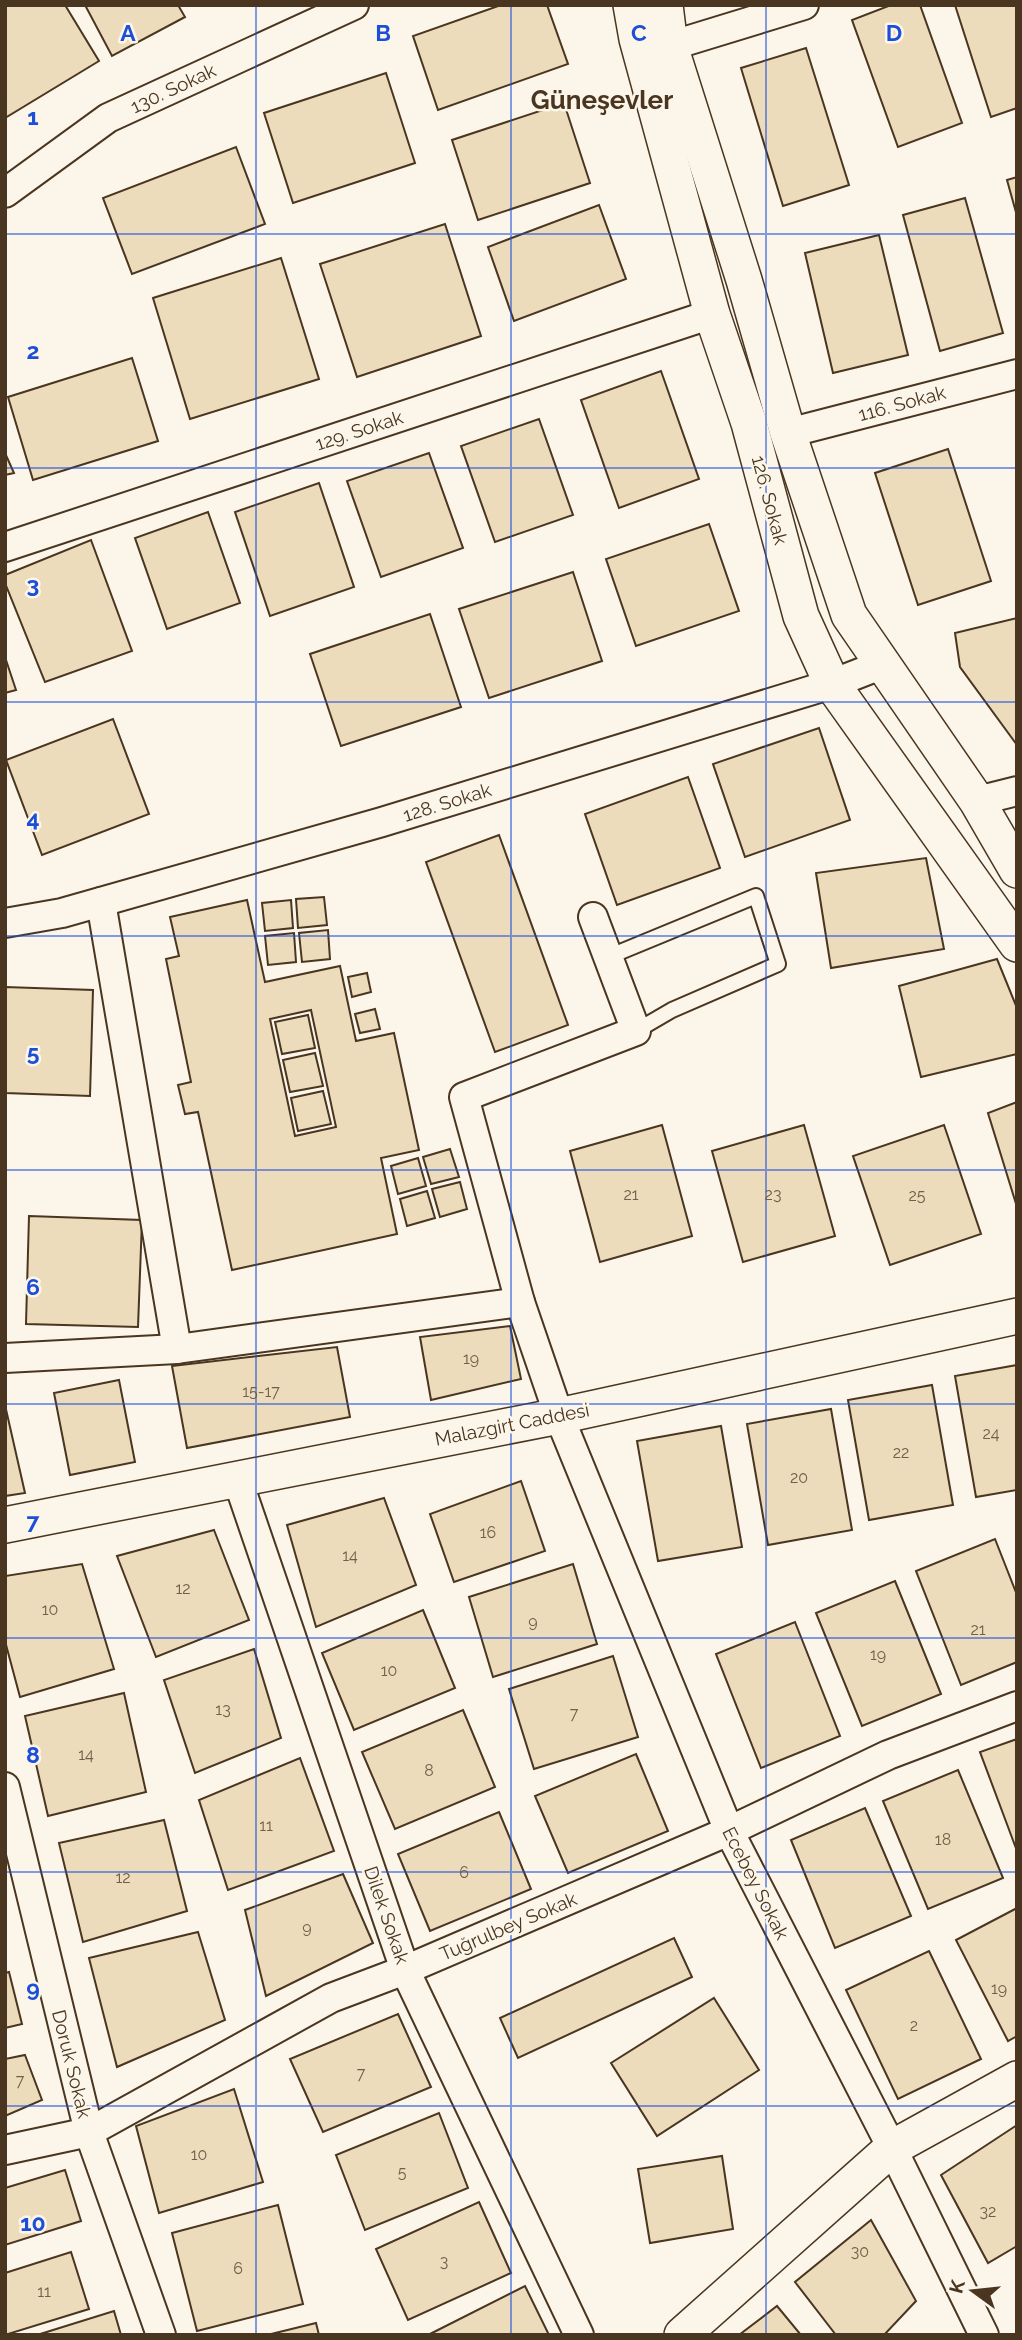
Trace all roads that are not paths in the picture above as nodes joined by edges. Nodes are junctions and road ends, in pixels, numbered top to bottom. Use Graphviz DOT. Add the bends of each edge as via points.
graph roads {
  1 [pos="354,5"];
  2 [pos="631,5"];
  3 [pos="664,5"];
  4 [pos="804,5"];
  5 [pos="670,46"];
  6 [pos="5,193"];
  7 [pos="712,314"];
  8 [pos="1017,374"];
  9 [pos="788,433"];
  10 [pos="5,547"];
  11 [pos="883,664"];
  12 [pos="832,684"];
  13 [pos="1017,791"];
  14 [pos="977,801"];
  15 [pos="1017,870"];
  16 [pos="101,902"];
  17 [pos="593,917"];
  18 [pos="5,923"];
  19 [pos="1017,943"];
  20 [pos="608,957"];
  21 [pos="636,1031"];
  22 [pos="520,1302"];
  23 [pos="1017,1316"];
  24 [pos="177,1349"];
  25 [pos="5,1358"];
  26 [pos="559,1416"];
  27 [pos="237,1478"];
  28 [pos="5,1525"];
  29 [pos="1017,1706"];
  30 [pos="5,1787"];
  31 [pos="729,1831"];
  32 [pos="405,1970"];
  33 [pos="1017,2079"];
  34 [pos="89,2132"];
  35 [pos="892,2148"];
  36 [pos="5,2150"];
  37 [pos="161,2335"];
  38 [pos="579,2335"];
  39 [pos="682,2335"];
  40 [pos="984,2335"];
  1 -- 6 [label="street, 130. Sokak" via="108,118"];
  2 -- 7 [label="street, 126. Sokak"];
  3 -- 5 [label="street, 126. Sokak"];
  4 -- 5 [label="street"];
  5 -- 9 [label="street, 126. Sokak"];
  7 -- 10 [label="street, 129. Sokak"];
  7 -- 12 [label="street, 126. Sokak" via="749,423 801,616"];
  8 -- 9 [label="street, 116. Sokak"];
  9 -- 11 [label="street, 126. Sokak" via="849,615"];
  11 -- 12 [label="street, 128. Sokak"];
  11 -- 14 [label="street, 126. Sokak"];
  12 -- 16 [label="street, 128. Sokak" via="382,822"];
  12 -- 19 [label="street, 126. Sokak"];
  13 -- 14 [label="street"];
  14 -- 15 [label="street, 126. Sokak"];
  16 -- 18 [label="street, 128. Sokak"];
  16 -- 24 [label="street"];
  17 -- 20 [label="street"];
  20 -- 21 [label="street"];
  20 -- 21 [label="lane" via="756,896 778,964 672,1010"];
  21 -- 22 [label="street, Ecebey Sokak" via="464,1097"];
  22 -- 24 [label="street"];
  22 -- 26 [label="street, Ecebey Sokak"];
  23 -- 26 [label="street, Malazgirt Caddesi"];
  24 -- 25 [label="street"];
  26 -- 27 [label="street, Malazgirt Caddesi"];
  26 -- 31 [label="street, Ecebey Sokak"];
  27 -- 28 [label="street, Malazgirt Caddesi"];
  27 -- 32 [label="street, Dilek Sokak"];
  29 -- 31 [label="street, Tuğrulbey Sokak" via="887,1755"];
  30 -- 34 [label="street, Doruk Sokak"];
  31 -- 32 [label="street, Tuğrulbey Sokak"];
  31 -- 35 [label="street, Ecebey Sokak"];
  32 -- 34 [label="street, Tuğrulbey Sokak" via="331,1998"];
  32 -- 38 [label="street, Dilek Sokak"];
  33 -- 35 [label="street"];
  34 -- 36 [label="street, Tuğrulbey Sokak"];
  34 -- 37 [label="street, Doruk Sokak"];
  35 -- 39 [label="street"];
  35 -- 40 [label="street, Ecebey Sokak"];
}
